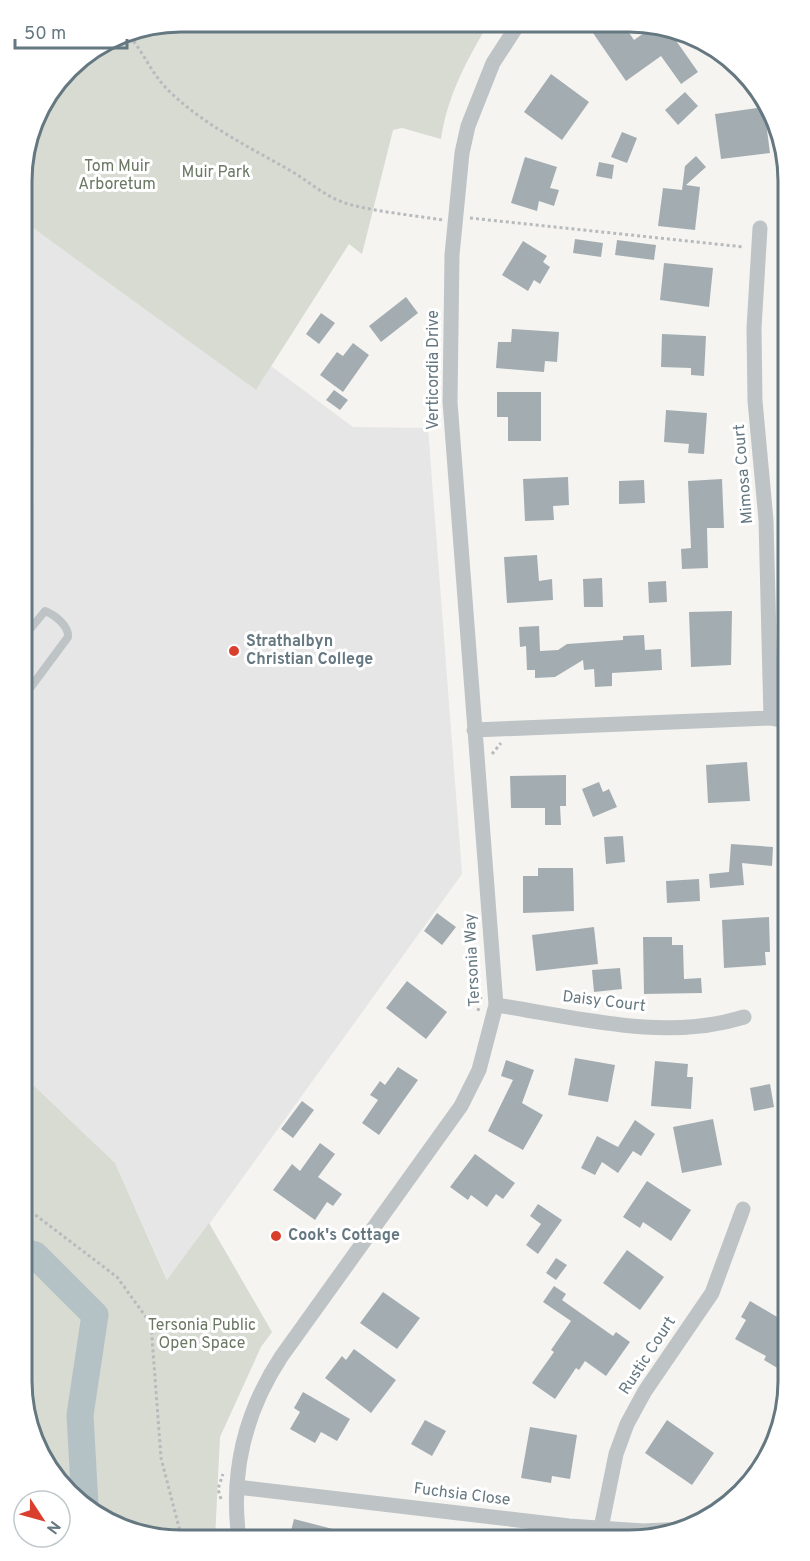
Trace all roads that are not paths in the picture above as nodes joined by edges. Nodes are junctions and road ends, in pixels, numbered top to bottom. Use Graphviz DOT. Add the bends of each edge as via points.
graph roads {
  1 [pos="513,32"];
  2 [pos="760,228"];
  3 [pos="32,627"];
  4 [pos="32,686"];
  5 [pos="771,718"];
  6 [pos="778,720"];
  7 [pos="474,730"];
  8 [pos="496,1005"];
  9 [pos="744,1017"];
  10 [pos="743,1209"];
  11 [pos="237,1487"];
  12 [pos="601,1528"];
  13 [pos="648,1528"];
  14 [pos="239,1530"];
  1 -- 7 [label="street, Verticordia Drive" via="493,63 468,126 452,255 450,402"];
  2 -- 5 [label="street, Mimosa Court" via="754,328 755,401 766,520"];
  3 -- 4 [label="lane" via="45,611 69,632"];
  5 -- 6 [label="street"];
  5 -- 7 [label="street"];
  7 -- 8 [label="street, Tersonia Way"];
  8 -- 9 [label="street, Daisy Court" via="638,1026 718,1025"];
  8 -- 11 [label="street, Tersonia Way" via="479,1071 461,1106 267,1378 240,1449"];
  10 -- 12 [label="street, Rustic Court" via="712,1293 627,1424 616,1454"];
  11 -- 12 [label="street, Fuchsia Close"];
  11 -- 14 [label="street, Tersonia Way"];
  12 -- 13 [label="street, Fuchsia Close"];
}
